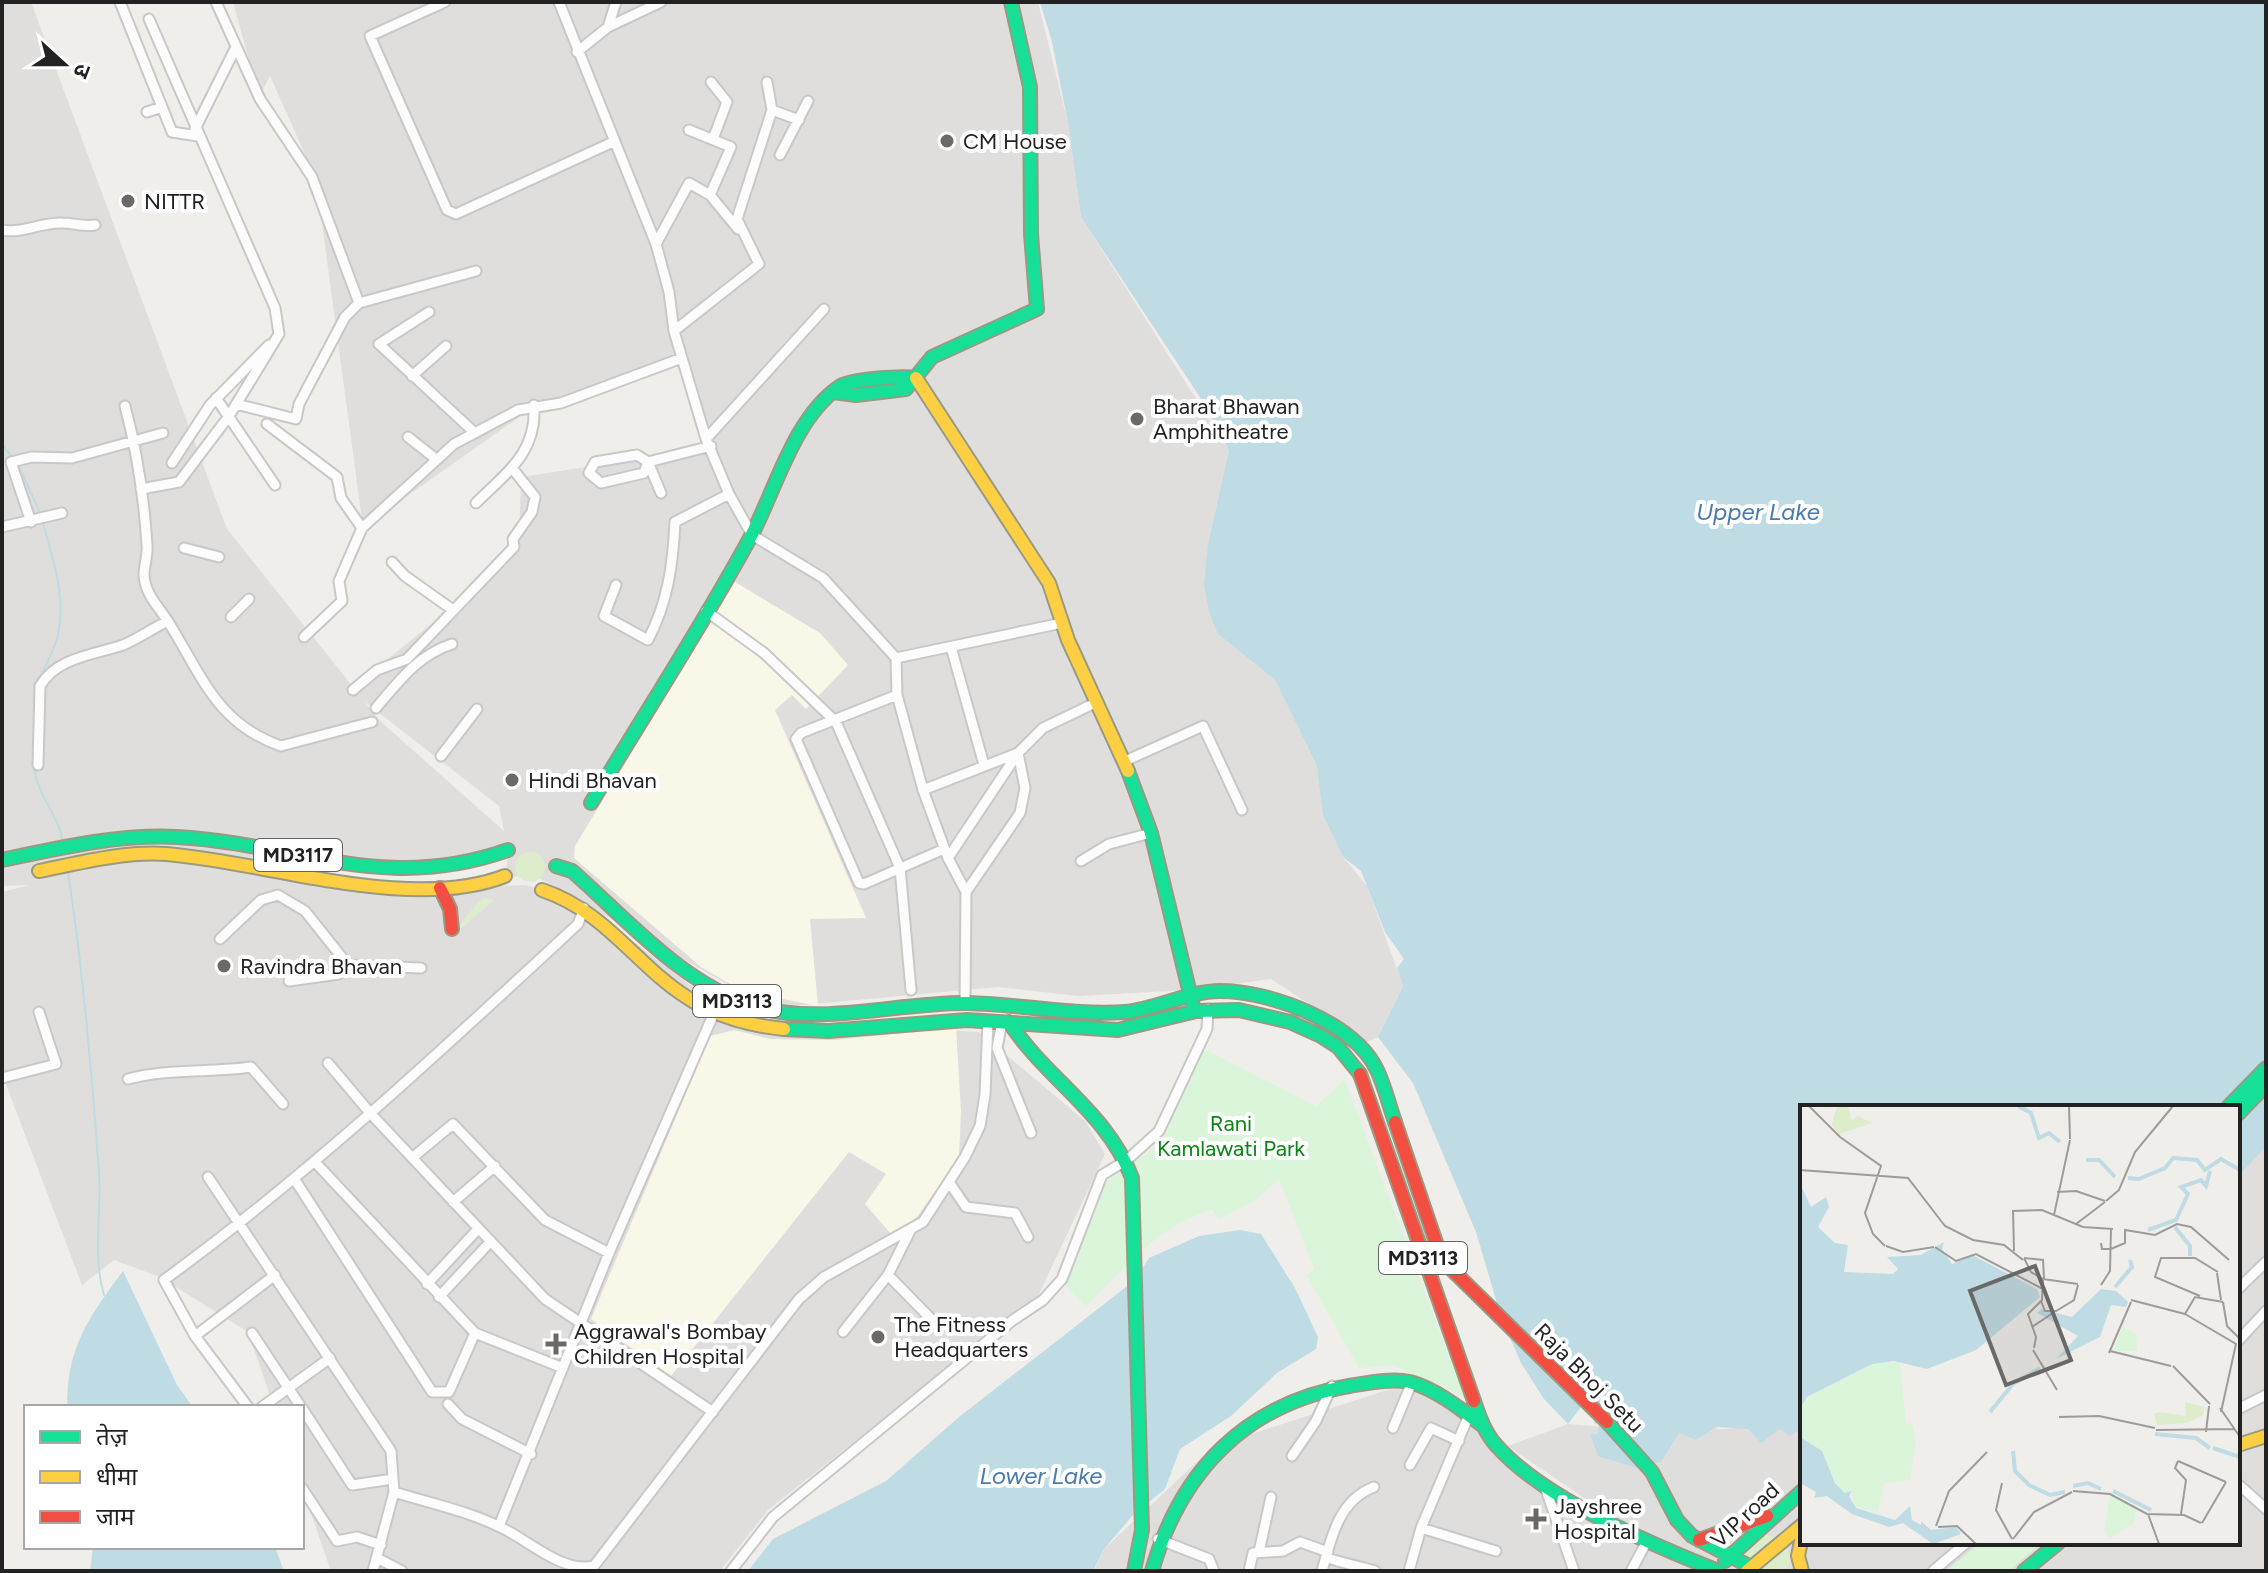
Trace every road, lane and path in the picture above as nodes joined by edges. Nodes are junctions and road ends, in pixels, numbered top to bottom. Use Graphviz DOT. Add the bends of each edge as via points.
graph roads {
  1 [pos="120,2"];
  2 [pos="216,2"];
  3 [pos="445,2"];
  4 [pos="559,2"];
  5 [pos="616,2"];
  6 [pos="661,2"];
  7 [pos="1011,2"];
  8 [pos="149,19"];
  9 [pos="608,27"];
  10 [pos="235,49"];
  11 [pos="577,52"];
  12 [pos="711,82"];
  13 [pos="767,82"];
  14 [pos="808,101"];
  15 [pos="162,107"];
  16 [pos="772,110"];
  17 [pos="147,112"];
  18 [pos="799,120"];
  19 [pos="689,130"];
  20 [pos="197,132"];
  21 [pos="713,139"];
  22 [pos="613,142"];
  23 [pos="780,155"];
  24 [pos="710,195"];
  25 [pos="95,225"];
  26 [pos="2,230"];
  27 [pos="748,241"];
  28 [pos="656,244"];
  29 [pos="476,271"];
  30 [pos="359,303"];
  31 [pos="824,309"];
  32 [pos="429,312"];
  33 [pos="674,331"];
  34 [pos="279,334"];
  35 [pos="446,346"];
  36 [pos="682,358"];
  37 [pos="412,376"];
  38 [pos="916,378"];
  39 [pos="216,398"];
  40 [pos="236,404"];
  41 [pos="534,405"];
  42 [pos="125,406"];
  43 [pos="229,416"];
  44 [pos="267,424"];
  45 [pos="163,433"];
  46 [pos="475,433"];
  47 [pos="408,437"];
  48 [pos="708,442"];
  49 [pos="135,443"];
  50 [pos="436,459"];
  51 [pos="648,462"];
  52 [pos="172,463"];
  53 [pos="512,468"];
  54 [pos="275,485"];
  55 [pos="141,489"];
  56 [pos="661,493"];
  57 [pos="729,494"];
  58 [pos="476,503"];
  59 [pos="62,513"];
  60 [pos="40,520"];
  61 [pos="2,527"];
  62 [pos="362,528"];
  63 [pos="752,535"];
  64 [pos="184,548"];
  65 [pos="219,557"];
  66 [pos="392,562"];
  67 [pos="616,585"];
  68 [pos="249,599"];
  69 [pos="453,610"];
  70 [pos="706,611"];
  71 [pos="231,617"];
  72 [pos="168,621"];
  73 [pos="1062,623"];
  74 [pos="304,637"];
  75 [pos="452,644"];
  76 [pos="951,647"];
  77 [pos="896,658"];
  78 [pos="353,690"];
  79 [pos="897,695"];
  80 [pos="1097,702"];
  81 [pos="376,708"];
  82 [pos="477,709"];
  83 [pos="372,722"];
  84 [pos="836,722"];
  85 [pos="1018,753"];
  86 [pos="441,756"];
  87 [pos="1125,761"];
  88 [pos="38,765"];
  89 [pos="984,765"];
  90 [pos="923,790"];
  91 [pos="591,803"];
  92 [pos="1242,810"];
  93 [pos="1151,833"];
  94 [pos="508,850"];
  95 [pos="946,854"];
  96 [pos="2,860"];
  97 [pos="1081,861"];
  98 [pos="556,866"];
  99 [pos="900,868"];
  100 [pos="39,871"];
  101 [pos="505,876"];
  102 [pos="440,888"];
  103 [pos="542,890"];
  104 [pos="966,892"];
  105 [pos="584,908"];
  106 [pos="452,929"];
  107 [pos="220,939"];
  108 [pos="348,965"];
  109 [pos="421,968"];
  110 [pos="289,981"];
  111 [pos="911,990"];
  112 [pos="1191,995"];
  113 [pos="965,1003"];
  114 [pos="1208,1009"];
  115 [pos="39,1012"];
  116 [pos="1194,1012"];
  117 [pos="714,1013"];
  118 [pos="1000,1021"];
  119 [pos="328,1063"];
  120 [pos="2266,1068"];
  121 [pos="2,1078"];
  122 [pos="128,1079"];
  123 [pos="2266,1085"];
  124 [pos="283,1104"];
  125 [pos="2230,1105"];
  126 [pos="2240,1112"];
  127 [pos="371,1114"];
  128 [pos="1031,1133"];
  129 [pos="412,1158"];
  130 [pos="1127,1160"];
  131 [pos="315,1162"];
  132 [pos="495,1166"];
  133 [pos="208,1177"];
  134 [pos="295,1180"];
  135 [pos="949,1182"];
  136 [pos="453,1202"];
  137 [pos="241,1223"];
  138 [pos="478,1229"];
  139 [pos="910,1231"];
  140 [pos="1028,1237"];
  141 [pos="491,1241"];
  142 [pos="609,1253"];
  143 [pos="2266,1262"];
  144 [pos="275,1275"];
  145 [pos="888,1275"];
  146 [pos="427,1284"];
  147 [pos="2240,1287"];
  148 [pos="439,1297"];
  149 [pos="2266,1311"];
  150 [pos="580,1324"];
  151 [pos="937,1325"];
  152 [pos="843,1332"];
  153 [pos="252,1333"];
  154 [pos="475,1333"];
  155 [pos="195,1336"];
  156 [pos="2240,1339"];
  157 [pos="330,1358"];
  158 [pos="563,1368"];
  159 [pos="1412,1382"];
  160 [pos="1332,1386"];
  161 [pos="289,1388"];
  162 [pos="2266,1395"];
  163 [pos="448,1404"];
  164 [pos="247,1405"];
  165 [pos="265,1405"];
  166 [pos="300,1405"];
  167 [pos="2240,1408"];
  168 [pos="304,1411"];
  169 [pos="713,1412"];
  170 [pos="1469,1415"];
  171 [pos="1393,1428"];
  172 [pos="1486,1428"];
  173 [pos="2265,1438"];
  174 [pos="1459,1441"];
  175 [pos="2240,1444"];
  176 [pos="531,1454"];
  177 [pos="1292,1456"];
  178 [pos="1410,1465"];
  179 [pos="393,1479"];
  180 [pos="1543,1480"];
  181 [pos="2240,1486"];
  182 [pos="1374,1487"];
  183 [pos="304,1491"];
  184 [pos="394,1492"];
  185 [pos="1800,1493"];
  186 [pos="1271,1497"];
  187 [pos="2266,1509"];
  188 [pos="1775,1513"];
  189 [pos="499,1526"];
  190 [pos="1800,1527"];
  191 [pos="1421,1528"];
  192 [pos="1696,1538"];
  193 [pos="1158,1539"];
  194 [pos="1647,1541"];
  195 [pos="381,1545"];
  196 [pos="1800,1545"];
  197 [pos="1964,1545"];
  198 [pos="2054,1545"];
  199 [pos="1496,1551"];
  200 [pos="1259,1552"];
  201 [pos="1327,1554"];
  202 [pos="1730,1556"];
  203 [pos="377,1558"];
  204 [pos="1633,1570"];
  205 [pos="1753,1570"];
  206 [pos="373,1571"];
  207 [pos="402,1571"];
  208 [pos="731,1571"];
  209 [pos="1134,1571"];
  210 [pos="1152,1571"];
  211 [pos="1214,1571"];
  212 [pos="1249,1571"];
  213 [pos="1322,1571"];
  214 [pos="1375,1571"];
  215 [pos="1409,1571"];
  216 [pos="1574,1571"];
  217 [pos="1717,1571"];
  218 [pos="1802,1571"];
  219 [pos="1933,1571"];
  220 [pos="2024,1571"];
  1 -- 15 [label="street"];
  2 -- 10 [label="street"];
  3 -- 22 [label="street" via="370,36 447,210 456,214"];
  4 -- 11 [label="street"];
  5 -- 9 [label="street"];
  6 -- 9 [label="street"];
  7 -- 38 [label="main road" via="1030,87 1037,309 932,357"];
  8 -- 20 [label="street"];
  9 -- 11 [label="street"];
  10 -- 20 [label="street"];
  10 -- 30 [label="street" via="260,99 312,177"];
  11 -- 22 [label="street"];
  12 -- 21 [label="street" via="727,102"];
  13 -- 16 [label="street"];
  14 -- 18 [label="street"];
  15 -- 17 [label="street"];
  15 -- 20 [label="street" via="172,132"];
  16 -- 18 [label="street"];
  16 -- 27 [label="street" via="737,219"];
  18 -- 23 [label="street"];
  19 -- 21 [label="street"];
  20 -- 34 [label="street" via="275,308"];
  21 -- 24 [label="street" via="731,147"];
  22 -- 28 [label="street"];
  24 -- 27 [label="street"];
  24 -- 28 [label="street" via="689,183"];
  25 -- 26 [label="street"];
  27 -- 33 [label="street" via="759,264"];
  28 -- 33 [label="street"];
  29 -- 30 [label="street"];
  30 -- 40 [label="street" via="345,317 296,419"];
  31 -- 48 [label="street"];
  32 -- 37 [label="street" via="379,344"];
  33 -- 36 [label="street"];
  34 -- 39 [label="street"];
  34 -- 40 [label="street"];
  35 -- 37 [label="street"];
  36 -- 41 [label="street" via="561,403"];
  36 -- 48 [label="street"];
  37 -- 46 [label="street"];
  38 -- 63 [label="main road" via="840,386 833,392 812,416 773,482"];
  38 -- 73 [label="main road" via="1043,571"];
  39 -- 43 [label="street"];
  39 -- 52 [label="street"];
  40 -- 43 [label="street"];
  41 -- 46 [label="street"];
  41 -- 53 [label="street" via="536,429"];
  42 -- 49 [label="street"];
  43 -- 54 [label="street"];
  43 -- 55 [label="street" via="179,482"];
  44 -- 62 [label="street" via="337,477 341,498"];
  45 -- 49 [label="street"];
  46 -- 50 [label="street"];
  47 -- 50 [label="street"];
  48 -- 51 [label="street"];
  48 -- 57 [label="street"];
  49 -- 55 [label="street"];
  49 -- 60 [label="street" via="72,458 11,462"];
  50 -- 62 [label="street"];
  51 -- 51 [label="street" via="644,473 601,483 589,473 595,462 637,455"];
  51 -- 56 [label="street"];
  53 -- 58 [label="street"];
  53 -- 69 [label="street" via="535,492 532,512 513,539 514,547"];
  55 -- 72 [label="street" via="144,577 152,601"];
  57 -- 63 [label="street"];
  57 -- 67 [label="street" via="675,522 661,615 648,640 604,616"];
  59 -- 60 [label="street"];
  60 -- 61 [label="street"];
  62 -- 74 [label="street" via="339,581 342,601"];
  63 -- 70 [label="main road"];
  63 -- 77 [label="street" via="823,578"];
  64 -- 65 [label="street"];
  66 -- 69 [label="street"];
  68 -- 71 [label="street"];
  69 -- 78 [label="street" via="407,659 377,670"];
  70 -- 84 [label="street" via="764,653"];
  70 -- 91 [label="main road"];
  72 -- 83 [label="street" via="205,690 230,717 269,742 295,745"];
  72 -- 88 [label="street" via="124,644 71,660 45,677 40,686"];
  73 -- 76 [label="street"];
  73 -- 80 [label="main road"];
  75 -- 81 [label="street" via="435,649 409,669"];
  76 -- 77 [label="street"];
  76 -- 89 [label="street"];
  77 -- 79 [label="street"];
  79 -- 84 [label="street"];
  79 -- 90 [label="street"];
  80 -- 85 [label="street" via="1043,728"];
  80 -- 87 [label="main road"];
  82 -- 86 [label="street"];
  84 -- 99 [label="street"];
  84 -- 99 [label="street" via="796,739 859,883"];
  85 -- 89 [label="street"];
  85 -- 95 [label="street"];
  85 -- 104 [label="street" via="1025,788 1020,813"];
  87 -- 92 [label="street" via="1203,726"];
  87 -- 93 [label="main road"];
  89 -- 90 [label="street"];
  90 -- 95 [label="street"];
  93 -- 97 [label="street" via="1109,844"];
  93 -- 112 [label="main road"];
  94 -- 96 [label="main road, MD3117" via="465,865 387,870 181,837 138,835"];
  95 -- 99 [label="street"];
  95 -- 104 [label="street"];
  98 -- 113 [label="main road, MD3113" via="572,871 696,980 744,1004 806,1013"];
  99 -- 111 [label="street"];
  100 -- 102 [label="main road, MD3117" via="164,854 344,883"];
  101 -- 102 [label="main road, MD3117" via="477,887"];
  102 -- 106 [label="main road"];
  103 -- 105 [label="main road, MD3113" via="562,894"];
  104 -- 113 [label="street"];
  105 -- 117 [label="main road, MD3113" via="679,992"];
  105 -- 127 [label="street" via="578,924"];
  107 -- 108 [label="street" via="261,900 278,895 305,911"];
  108 -- 109 [label="street"];
  108 -- 110 [label="street" via="339,974"];
  112 -- 113 [label="main road, MD3113" via="1125,1012"];
  112 -- 116 [label="main road"];
  112 -- 192 [label="main road, Raja Bhoj Setu / MD3113" via="1218,991 1267,996 1320,1018 1350,1040 1376,1068 1442,1260 1629,1444 1652,1472 1677,1520"];
  114 -- 116 [label="main road, MD3113"];
  114 -- 130 [label="street" via="1207,1029 1159,1131"];
  114 -- 172 [label="main road, MD3113" via="1260,1014 1313,1031 1336,1046 1362,1076"];
  115 -- 121 [label="street" via="56,1064"];
  116 -- 118 [label="main road, MD3113" via="1126,1030"];
  117 -- 118 [label="main road, MD3113" via="796,1033"];
  117 -- 142 [label="street"];
  118 -- 128 [label="street" via="997,1048"];
  118 -- 130 [label="main road" via="1113,1137"];
  118 -- 135 [label="street" via="980,1126"];
  119 -- 127 [label="street"];
  120 -- 125 [label="main road"];
  122 -- 124 [label="street" via="161,1070 207,1073 251,1067"];
  123 -- 126 [label="main road"];
  127 -- 129 [label="street"];
  127 -- 131 [label="street"];
  129 -- 132 [label="street" via="453,1124"];
  129 -- 136 [label="street"];
  130 -- 208 [label="street" via="1106,1172 1062,1279 1043,1300 773,1517"];
  130 -- 209 [label="main road" via="1134,1207 1142,1530"];
  131 -- 134 [label="street"];
  131 -- 146 [label="street"];
  132 -- 136 [label="street"];
  132 -- 142 [label="street" via="545,1220"];
  133 -- 137 [label="street"];
  134 -- 137 [label="street"];
  134 -- 154 [label="street" via="432,1392 449,1392"];
  135 -- 139 [label="street" via="923,1222"];
  135 -- 140 [label="street" via="966,1207 1015,1213"];
  136 -- 138 [label="street"];
  137 -- 144 [label="street"];
  137 -- 155 [label="street" via="164,1280"];
  138 -- 141 [label="street"];
  138 -- 146 [label="street"];
  139 -- 145 [label="street"];
  139 -- 169 [label="street" via="824,1277 799,1299"];
  141 -- 148 [label="street"];
  141 -- 150 [label="street" via="545,1299"];
  142 -- 150 [label="street"];
  143 -- 147 [label="street"];
  144 -- 155 [label="street"];
  144 -- 157 [label="street"];
  145 -- 151 [label="street"];
  145 -- 152 [label="street"];
  146 -- 148 [label="street"];
  148 -- 154 [label="street"];
  149 -- 156 [label="street"];
  150 -- 158 [label="street"];
  150 -- 169 [label="street"];
  153 -- 161 [label="street"];
  154 -- 158 [label="street"];
  155 -- 164 [label="street"];
  157 -- 161 [label="street"];
  157 -- 179 [label="street" via="391,1451"];
  158 -- 176 [label="street"];
  159 -- 160 [label="main road"];
  159 -- 170 [label="main road"];
  159 -- 171 [label="street"];
  160 -- 177 [label="street"];
  160 -- 193 [label="main road" via="1249,1422 1189,1485"];
  161 -- 165 [label="street"];
  161 -- 166 [label="street"];
  162 -- 167 [label="street"];
  163 -- 176 [label="street" via="462,1419"];
  168 -- 179 [label="street" via="352,1485"];
  169 -- 189 [label="street" via="594,1566 582,1569 563,1563"];
  170 -- 172 [label="main road"];
  170 -- 174 [label="street"];
  172 -- 180 [label="main road, MD3113" via="1509,1458"];
  173 -- 175 [label="main road"];
  174 -- 178 [label="street" via="1431,1428"];
  174 -- 191 [label="street"];
  176 -- 189 [label="street"];
  179 -- 184 [label="street"];
  180 -- 194 [label="main road, MD3113"];
  180 -- 216 [label="street"];
  181 -- 187 [label="street"];
  182 -- 201 [label="street" via="1357,1493 1343,1510"];
  183 -- 195 [label="street" via="337,1541 357,1537"];
  184 -- 189 [label="street"];
  184 -- 195 [label="street"];
  185 -- 188 [label="main road, VIP road"];
  186 -- 200 [label="street"];
  188 -- 192 [label="main road"];
  188 -- 202 [label="main road, VIP road"];
  190 -- 205 [label="main road, VIP road"];
  191 -- 199 [label="street"];
  191 -- 215 [label="street"];
  192 -- 202 [label="main road"];
  193 -- 210 [label="main road"];
  193 -- 211 [label="street" via="1209,1559"];
  194 -- 204 [label="street"];
  194 -- 217 [label="main road"];
  195 -- 203 [label="street"];
  196 -- 218 [label="main road"];
  197 -- 219 [label="street"];
  198 -- 220 [label="main road"];
  200 -- 201 [label="street" via="1283,1551 1300,1542"];
  200 -- 212 [label="street" via="1250,1555"];
  201 -- 213 [label="street"];
  201 -- 214 [label="street" via="1343,1564"];
  202 -- 205 [label="main road"];
  202 -- 217 [label="main road, VIP road"];
  203 -- 206 [label="street"];
  203 -- 207 [label="street"];
}
